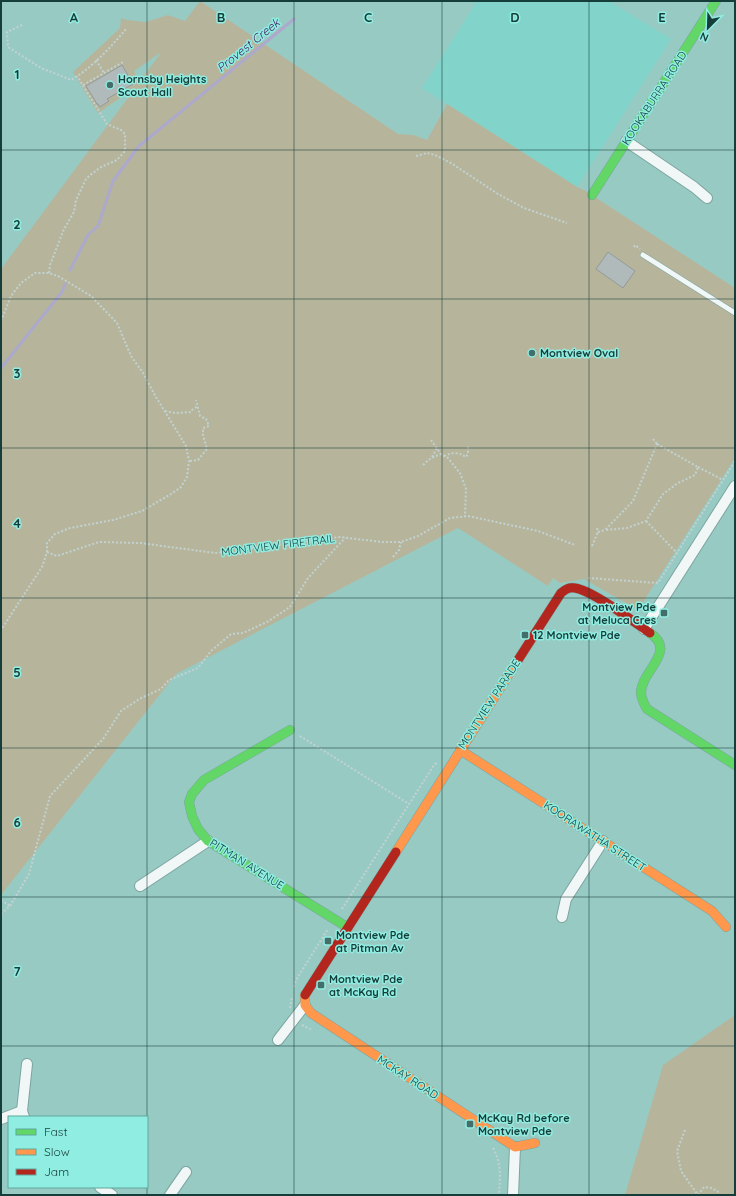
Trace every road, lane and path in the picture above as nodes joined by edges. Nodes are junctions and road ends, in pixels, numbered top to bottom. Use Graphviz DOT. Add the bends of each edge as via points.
graph roads {
  1 [pos="716,1"];
  2 [pos="22,25"];
  3 [pos="126,29"];
  4 [pos="96,60"];
  5 [pos="122,62"];
  6 [pos="104,72"];
  7 [pos="77,76"];
  8 [pos="83,85"];
  9 [pos="626,141"];
  10 [pos="416,156"];
  11 [pos="592,195"];
  12 [pos="707,198"];
  13 [pos="567,224"];
  14 [pos="643,255"];
  15 [pos="49,273"];
  16 [pos="735,313"];
  17 [pos="1,321"];
  18 [pos="196,400"];
  19 [pos="198,406"];
  20 [pos="164,411"];
  21 [pos="654,439"];
  22 [pos="431,440"];
  23 [pos="657,444"];
  24 [pos="468,446"];
  25 [pos="437,448"];
  26 [pos="443,455"];
  27 [pos="431,458"];
  28 [pos="189,461"];
  29 [pos="735,461"];
  30 [pos="423,465"];
  31 [pos="698,467"];
  32 [pos="723,480"];
  33 [pos="735,486"];
  34 [pos="465,516"];
  35 [pos="646,521"];
  36 [pos="597,528"];
  37 [pos="605,530"];
  38 [pos="598,532"];
  39 [pos="346,538"];
  40 [pos="401,542"];
  41 [pos="575,545"];
  42 [pos="592,546"];
  43 [pos="47,552"];
  44 [pos="677,553"];
  45 [pos="393,558"];
  46 [pos="585,578"];
  47 [pos="644,629"];
  48 [pos="1,630"];
  49 [pos="290,730"];
  50 [pos="460,750"];
  51 [pos="735,765"];
  52 [pos="409,804"];
  53 [pos="208,840"];
  54 [pos="603,841"];
  55 [pos="140,886"];
  56 [pos="1,900"];
  57 [pos="10,906"];
  58 [pos="1,914"];
  59 [pos="562,917"];
  60 [pos="347,927"];
  61 [pos="726,927"];
  62 [pos="305,1005"];
  63 [pos="295,1018"];
  64 [pos="317,1032"];
  65 [pos="278,1040"];
  66 [pos="27,1064"];
  67 [pos="23,1114"];
  68 [pos="686,1130"];
  69 [pos="488,1143"];
  70 [pos="535,1143"];
  71 [pos="515,1146"];
  72 [pos="186,1172"];
  73 [pos="102,1188"];
  74 [pos="720,1194"];
  75 [pos="112,1195"];
  76 [pos="170,1195"];
  77 [pos="499,1195"];
  78 [pos="513,1195"];
  79 [pos="698,1195"];
  1 -- 9 [label="street, KOOKABURRA ROAD"];
  2 -- 7 [label="path" via="7,32 8,47 41,68 71,80"];
  3 -- 4 [label="path"];
  4 -- 6 [label="path"];
  4 -- 7 [label="path"];
  5 -- 6 [label="path"];
  6 -- 8 [label="path"];
  7 -- 8 [label="path"];
  8 -- 15 [label="path" via="108,124 126,134 125,151 117,160 86,179 76,200 74,212 64,229"];
  9 -- 11 [label="street, KOOKABURRA ROAD"];
  9 -- 12 [label="street"];
  10 -- 13 [label="path" via="435,154 524,208"];
  14 -- 16 [label="lane"];
  15 -- 17 [label="path" via="35,273 21,283 11,296"];
  15 -- 20 [label="path" via="72,283 91,296 117,323 131,356"];
  18 -- 19 [label="path"];
  19 -- 20 [label="path" via="191,412 175,414"];
  19 -- 28 [label="path" via="200,416 206,419 209,426 203,428 207,449 198,460"];
  20 -- 28 [label="path" via="186,446"];
  21 -- 23 [label="path"];
  22 -- 25 [label="path"];
  23 -- 31 [label="path"];
  23 -- 37 [label="path" via="633,501"];
  24 -- 26 [label="path" via="466,457 456,452"];
  25 -- 26 [label="path"];
  25 -- 27 [label="path"];
  26 -- 27 [label="path"];
  26 -- 34 [label="path" via="460,474 466,489"];
  27 -- 30 [label="path"];
  28 -- 43 [label="path" via="187,477 181,487 171,494 142,511 55,534 47,543"];
  29 -- 32 [label="path"];
  31 -- 32 [label="path"];
  31 -- 35 [label="path" via="695,475 663,494"];
  32 -- 44 [label="path"];
  33 -- 47 [label="street"];
  34 -- 40 [label="path, MONTVIEW FIRETRAIL" via="450,518 418,536"];
  34 -- 41 [label="path, MONTVIEW FIRETRAIL" via="538,531"];
  35 -- 37 [label="path" via="627,528"];
  35 -- 44 [label="path"];
  36 -- 38 [label="path"];
  37 -- 38 [label="path"];
  38 -- 42 [label="path"];
  39 -- 40 [label="path, MONTVIEW FIRETRAIL"];
  39 -- 43 [label="path, MONTVIEW FIRETRAIL" via="215,553 140,543 99,542 56,556"];
  39 -- 57 [label="path" via="308,578 290,607 243,633 231,634 211,651 198,668 169,680 162,689 121,711 103,739 50,796 30,874"];
  40 -- 45 [label="path"];
  43 -- 48 [label="path" via="42,567"];
  44 -- 46 [label="path" via="658,583"];
  47 -- 50 [label="street, MONTVIEW PARADE" via="590,593 567,588 561,593"];
  47 -- 51 [label="street" via="657,638 662,649 642,684 642,703 647,709"];
  49 -- 52 [label="path"];
  49 -- 53 [label="street, PITMAN AVENUE" via="204,780 192,794 189,802 192,816 198,829"];
  50 -- 54 [label="street, KOORAWATHA STREET"];
  50 -- 60 [label="street, MONTVIEW PARADE"];
  53 -- 55 [label="street"];
  53 -- 60 [label="street, PITMAN AVENUE"];
  54 -- 59 [label="street" via="566,899"];
  54 -- 61 [label="street, KOORAWATHA STREET" via="712,911"];
  56 -- 57 [label="path"];
  57 -- 58 [label="path"];
  60 -- 62 [label="street, MONTVIEW PARADE" via="308,989"];
  62 -- 63 [label="street, MONTVIEW PARADE"];
  62 -- 71 [label="street, MCKAY ROAD" via="316,1017"];
  63 -- 64 [label="path" via="303,1026"];
  63 -- 65 [label="street, MONTVIEW PARADE"];
  66 -- 67 [label="street"];
  68 -- 79 [label="path" via="677,1151 681,1171"];
  69 -- 77 [label="path" via="498,1158"];
  70 -- 71 [label="street"];
  71 -- 78 [label="street"];
  72 -- 76 [label="street"];
  73 -- 75 [label="street"];
  74 -- 79 [label="path" via="704,1186"];
}
